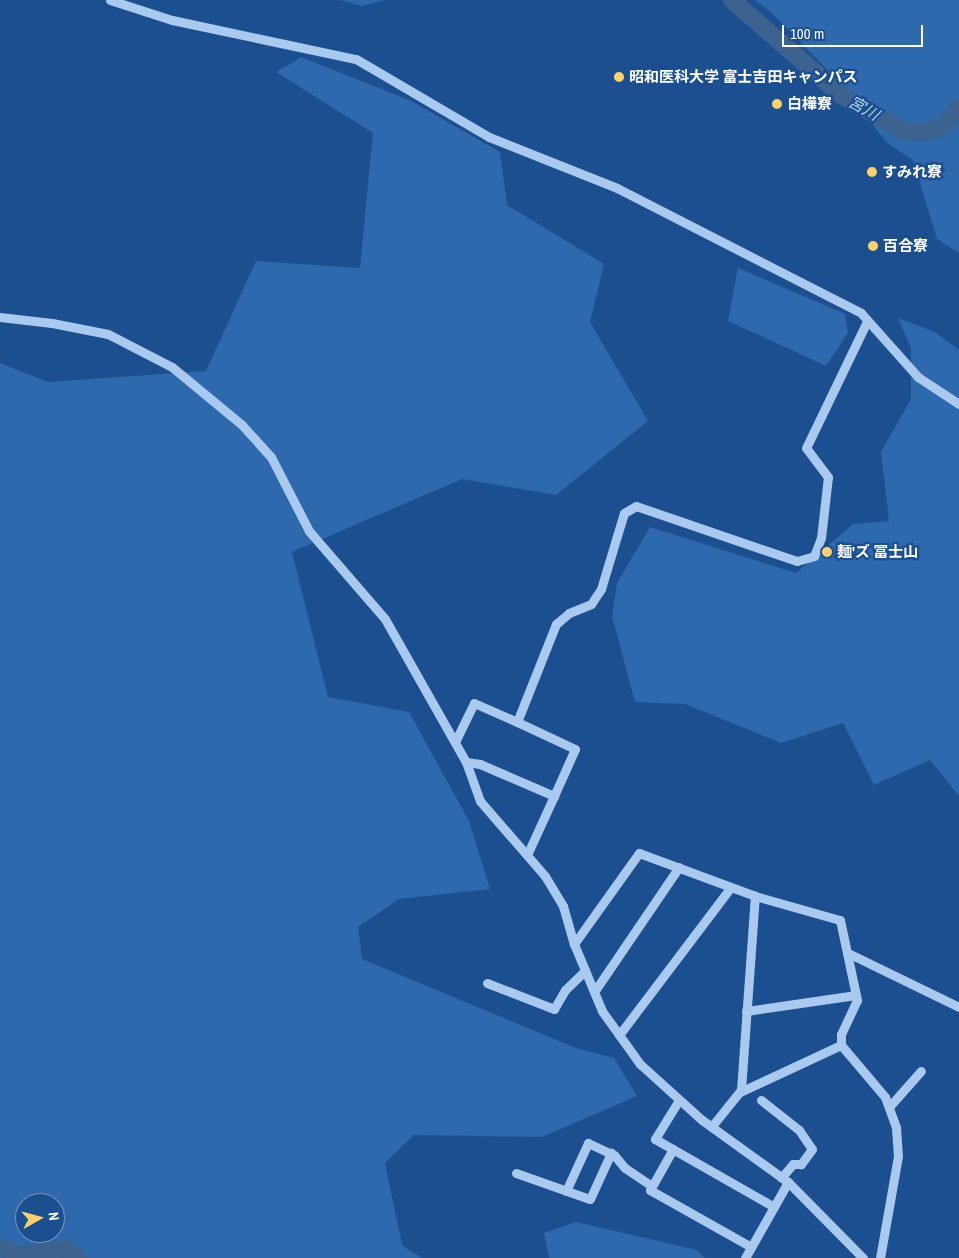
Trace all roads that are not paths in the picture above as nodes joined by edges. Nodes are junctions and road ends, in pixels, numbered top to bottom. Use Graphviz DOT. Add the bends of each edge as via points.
graph roads {
  1 [pos="110,0"];
  2 [pos="0,317"];
  3 [pos="867,321"];
  4 [pos="959,404"];
  5 [pos="517,722"];
  6 [pos="455,742"];
  7 [pos="466,762"];
  8 [pos="554,796"];
  9 [pos="527,855"];
  10 [pos="679,867"];
  11 [pos="730,888"];
  12 [pos="755,896"];
  13 [pos="574,944"];
  14 [pos="850,954"];
  15 [pos="585,971"];
  16 [pos="487,983"];
  17 [pos="594,992"];
  18 [pos="856,995"];
  19 [pos="959,1007"];
  20 [pos="746,1011"];
  21 [pos="619,1035"];
  22 [pos="841,1045"];
  23 [pos="921,1071"];
  24 [pos="740,1092"];
  25 [pos="678,1100"];
  26 [pos="761,1100"];
  27 [pos="889,1108"];
  28 [pos="712,1126"];
  29 [pos="673,1149"];
  30 [pos="611,1153"];
  31 [pos="516,1172"];
  32 [pos="784,1180"];
  33 [pos="652,1186"];
  34 [pos="566,1191"];
  35 [pos="774,1207"];
  36 [pos="751,1247"];
  37 [pos="745,1258"];
  38 [pos="864,1258"];
  39 [pos="880,1258"];
  1 -- 3 [label="street" via="172,20 356,59 489,137 617,188 861,313"];
  2 -- 6 [label="street" via="108,334 172,367 242,425 271,457 293,505 312,536 385,619"];
  3 -- 4 [label="street" via="918,378"];
  3 -- 5 [label="street" via="806,448 828,476 821,538 814,556 797,561 636,506 624,514 601,589 590,604 569,613 556,624"];
  5 -- 6 [label="street" via="474,703"];
  5 -- 8 [label="street" via="575,748"];
  6 -- 7 [label="street"];
  7 -- 8 [label="street" via="480,764"];
  7 -- 9 [label="street" via="480,802"];
  8 -- 9 [label="street"];
  9 -- 13 [label="street" via="564,906"];
  10 -- 11 [label="street"];
  10 -- 13 [label="street" via="639,853"];
  10 -- 17 [label="street"];
  11 -- 12 [label="street"];
  11 -- 21 [label="street"];
  12 -- 14 [label="street" via="840,920"];
  12 -- 20 [label="street"];
  13 -- 15 [label="street"];
  14 -- 18 [label="street"];
  14 -- 19 [label="street"];
  15 -- 16 [label="street" via="565,990 554,1009"];
  15 -- 17 [label="street"];
  17 -- 21 [label="street" via="602,1011"];
  18 -- 20 [label="street"];
  18 -- 22 [label="street"];
  20 -- 24 [label="street"];
  21 -- 25 [label="street" via="640,1064"];
  22 -- 24 [label="street"];
  22 -- 27 [label="street" via="885,1097"];
  23 -- 27 [label="street"];
  24 -- 28 [label="street"];
  25 -- 28 [label="street"];
  25 -- 29 [label="street" via="655,1139"];
  26 -- 32 [label="street" via="799,1130 812,1150 801,1164 793,1164"];
  27 -- 39 [label="street" via="896,1128 898,1156"];
  28 -- 32 [label="street"];
  29 -- 33 [label="street"];
  29 -- 35 [label="street"];
  30 -- 33 [label="street" via="625,1168"];
  30 -- 34 [label="street" via="590,1199"];
  30 -- 34 [label="street" via="588,1143"];
  31 -- 34 [label="street"];
  32 -- 35 [label="street"];
  32 -- 38 [label="street"];
  33 -- 36 [label="street" via="650,1190"];
  35 -- 36 [label="street"];
  36 -- 37 [label="street"];
}
